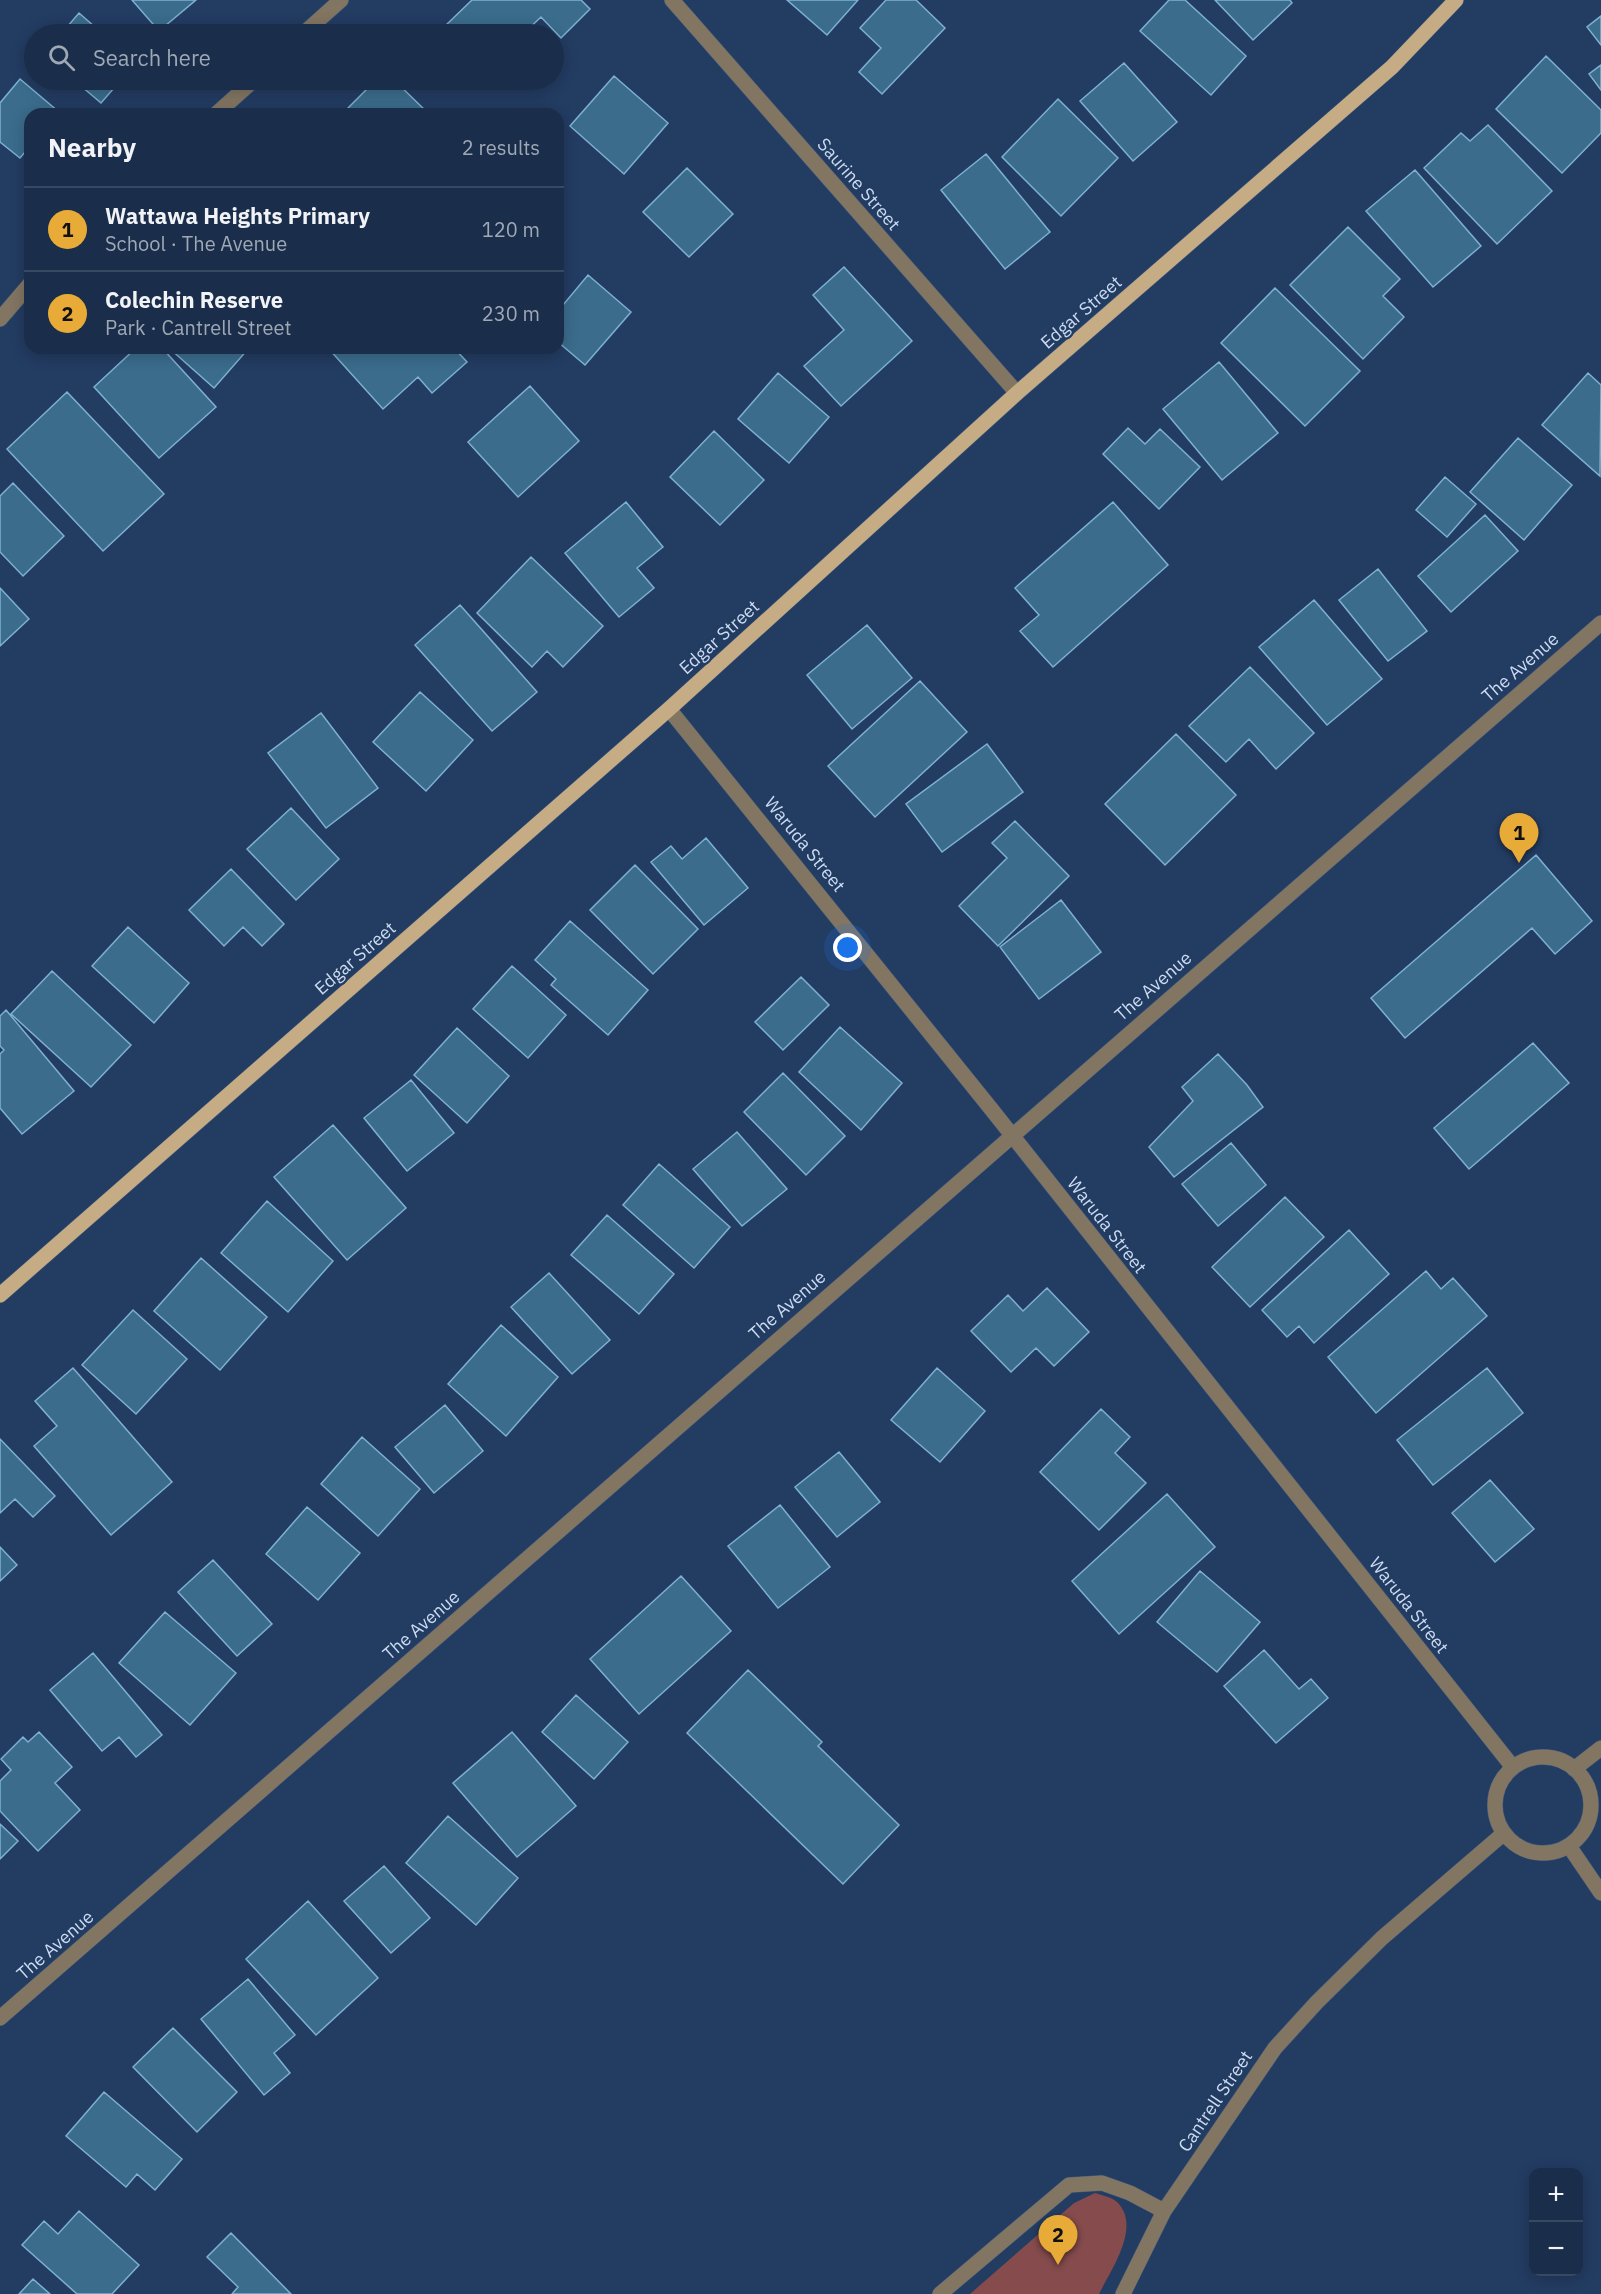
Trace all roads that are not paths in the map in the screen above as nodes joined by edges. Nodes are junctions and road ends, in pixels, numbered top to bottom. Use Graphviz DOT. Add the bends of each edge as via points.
graph roads {
  1 [pos="341,0"];
  2 [pos="672,0"];
  3 [pos="1456,0"];
  4 [pos="314,24"];
  5 [pos="243,90"];
  6 [pos="223,108"];
  7 [pos="24,291"];
  8 [pos="0,319"];
  9 [pos="1017,393"];
  10 [pos="1601,623"];
  11 [pos="669,709"];
  12 [pos="1011,1135"];
  13 [pos="0,1294"];
  14 [pos="1601,1748"];
  15 [pos="1512,1767"];
  16 [pos="1574,1768"];
  17 [pos="1503,1834"];
  18 [pos="1569,1846"];
  19 [pos="1601,1893"];
  20 [pos="0,2018"];
  21 [pos="1164,2211"];
  22 [pos="940,2294"];
  23 [pos="1123,2294"];
  1 -- 4 [label="street"];
  2 -- 9 [label="street, Saurine Street"];
  3 -- 9 [label="main road, Edgar Street" via="1392,67"];
  5 -- 6 [label="street"];
  7 -- 8 [label="street"];
  9 -- 11 [label="main road, Edgar Street"];
  10 -- 12 [label="street, The Avenue"];
  11 -- 12 [label="street, Waruda Street"];
  11 -- 13 [label="main road, Edgar Street"];
  12 -- 15 [label="street, Waruda Street"];
  12 -- 20 [label="street, The Avenue"];
  14 -- 16 [label="street"];
  15 -- 16 [label="street" via="1537,1756 1551,1757"];
  15 -- 17 [label="street" via="1496,1791 1496,1821"];
  16 -- 18 [label="street" via="1590,1794 1591,1809 1588,1824"];
  17 -- 18 [label="street" via="1527,1851 1548,1853"];
  17 -- 21 [label="street, Cantrell Street" via="1382,1938 1289,2032"];
  18 -- 19 [label="street"];
  21 -- 22 [label="street" via="1102,2183 1069,2185"];
  21 -- 23 [label="street, Cantrell Street"];
}
